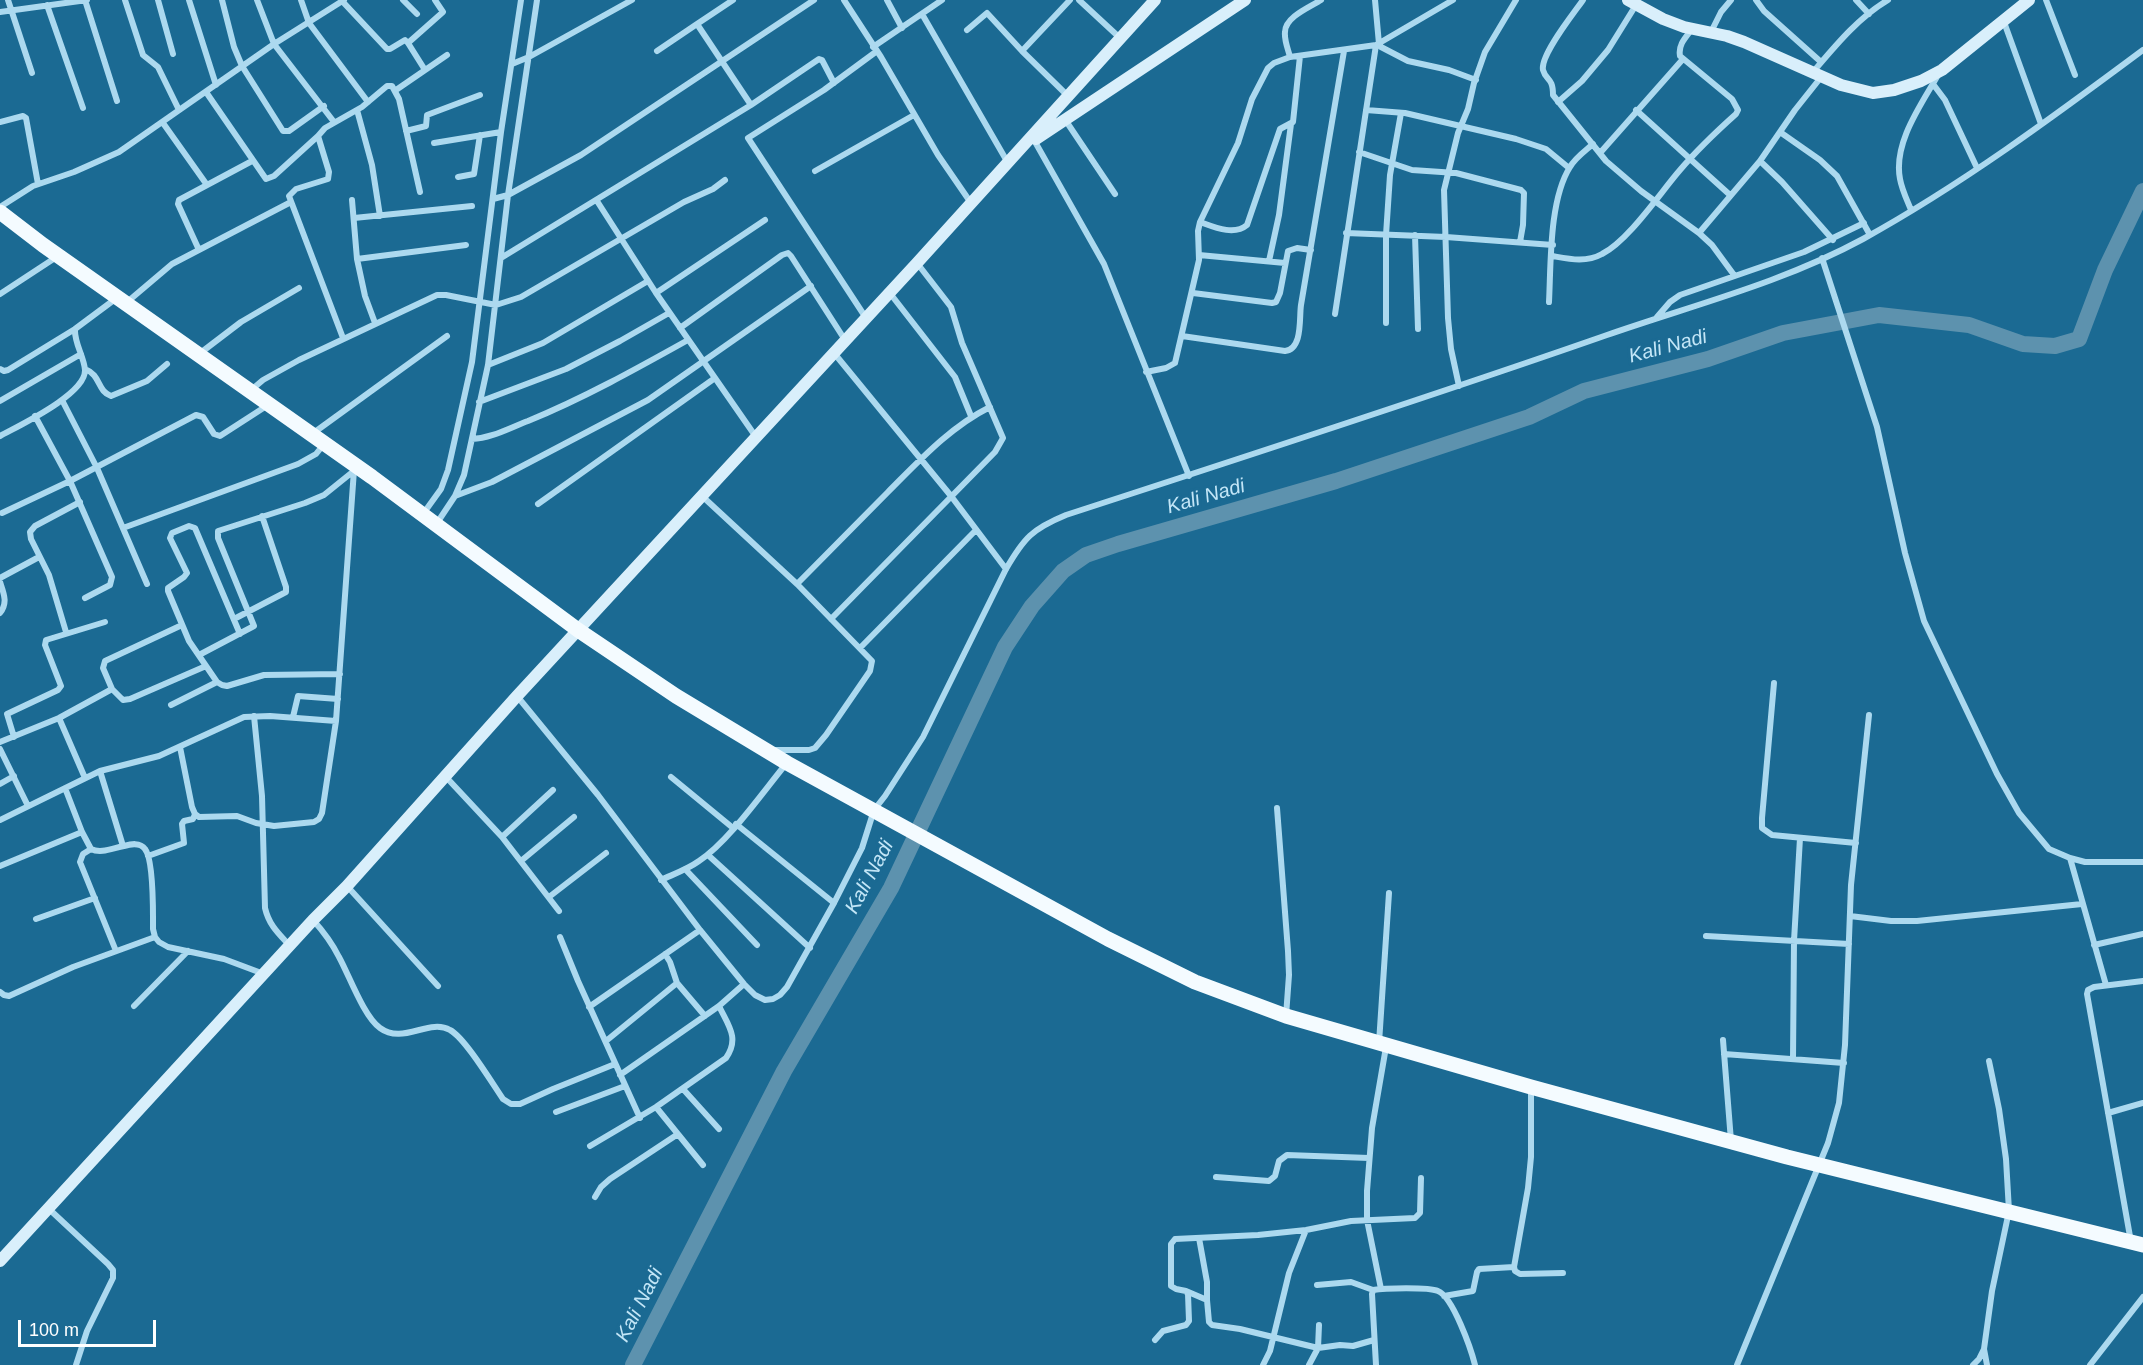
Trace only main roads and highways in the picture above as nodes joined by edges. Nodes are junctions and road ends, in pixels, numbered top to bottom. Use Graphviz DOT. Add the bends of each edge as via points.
graph roads {
  1 [pos="2,214"];
  2 [pos="2137,1244"];
  1 -- 2 [label="main road" via="578,630 676,696 787,763 1108,939 1195,982 1286,1016 1531,1087"];
}
